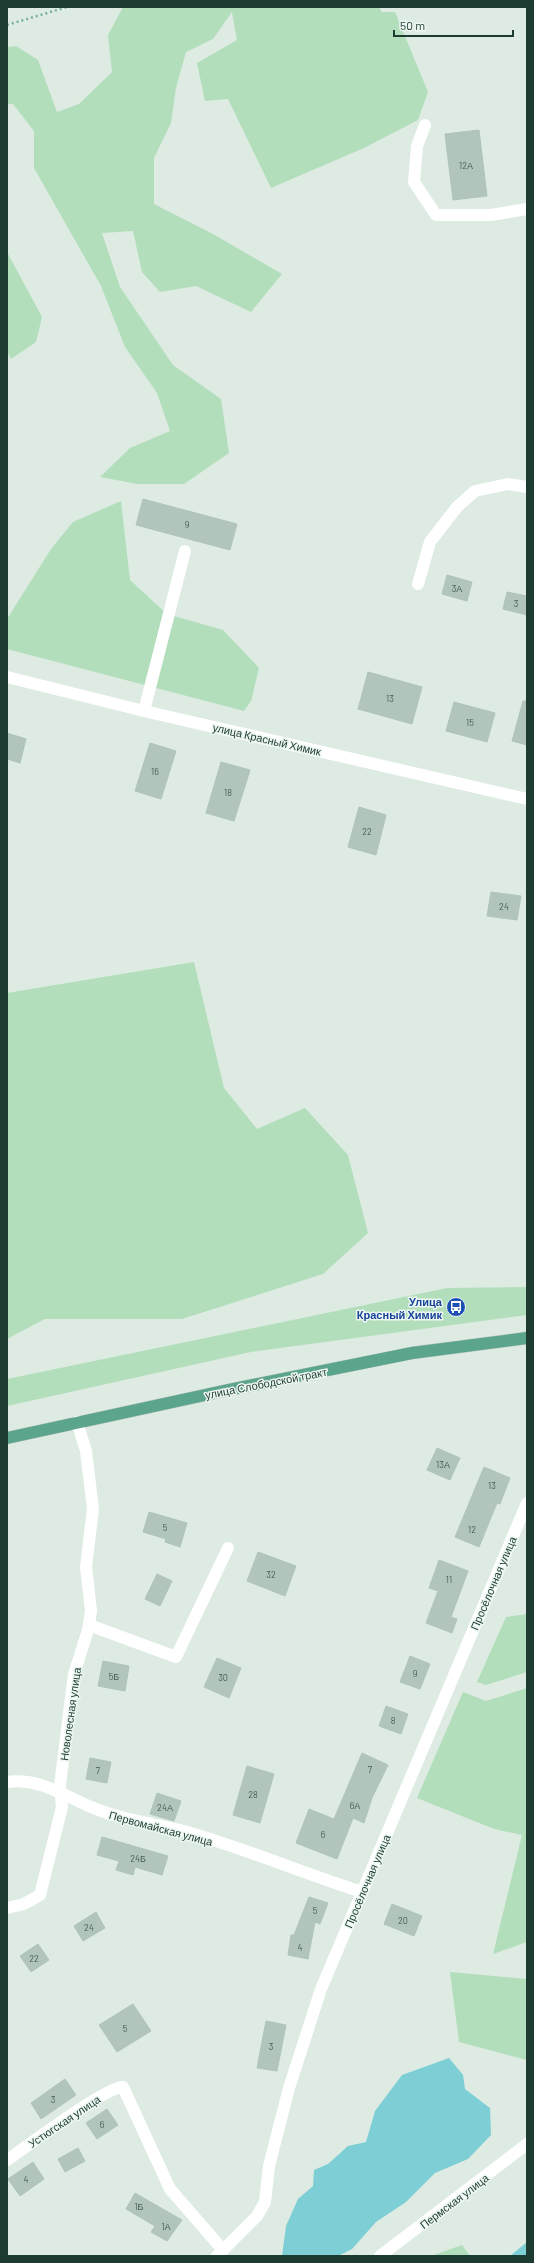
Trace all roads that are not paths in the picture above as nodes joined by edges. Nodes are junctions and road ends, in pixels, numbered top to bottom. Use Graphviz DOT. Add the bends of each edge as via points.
graph roads {
  1 [pos="425,125"];
  2 [pos="527,209"];
  3 [pos="527,487"];
  4 [pos="185,551"];
  5 [pos="418,584"];
  6 [pos="7,677"];
  7 [pos="144,711"];
  8 [pos="527,799"];
  9 [pos="527,1338"];
  10 [pos="77,1422"];
  11 [pos="7,1438"];
  12 [pos="527,1503"];
  13 [pos="228,1548"];
  14 [pos="89,1625"];
  15 [pos="7,1782"];
  16 [pos="62,1793"];
  17 [pos="362,1892"];
  18 [pos="7,1908"];
  19 [pos="527,2144"];
  20 [pos="7,2160"];
  21 [pos="220,2253"];
  22 [pos="380,2256"];
  1 -- 2 [label="street" via="416,146 414,182 436,215 491,215"];
  3 -- 5 [label="street" via="508,484 475,491 457,508 430,542"];
  4 -- 7 [label="street"];
  6 -- 7 [label="street, улица Красный Химик"];
  7 -- 8 [label="street, улица Красный Химик"];
  9 -- 10 [label="main road, улица Слободской тракт" via="412,1353"];
  10 -- 11 [label="main road, улица Слободской тракт"];
  10 -- 14 [label="street, Новолесная улица" via="86,1451 92,1509 86,1567 90,1598"];
  12 -- 17 [label="street, Просёлочная улица"];
  13 -- 14 [label="street" via="176,1657"];
  14 -- 16 [label="street, Новолесная улица" via="74,1674 60,1785"];
  15 -- 16 [label="street, Первомайская улица" via="28,1781"];
  16 -- 17 [label="street, Первомайская улица" via="102,1812 135,1822 182,1831"];
  16 -- 18 [label="street, Новолесная улица" via="62,1807 40,1896 24,1904"];
  17 -- 21 [label="street, Просёлочная улица" via="321,1989 289,2088 269,2166 265,2202 257,2216"];
  19 -- 22 [label="street, Пермская улица"];
  20 -- 21 [label="street, Устюгская улица" via="93,2101 118,2086 123,2086 170,2188"];
}
